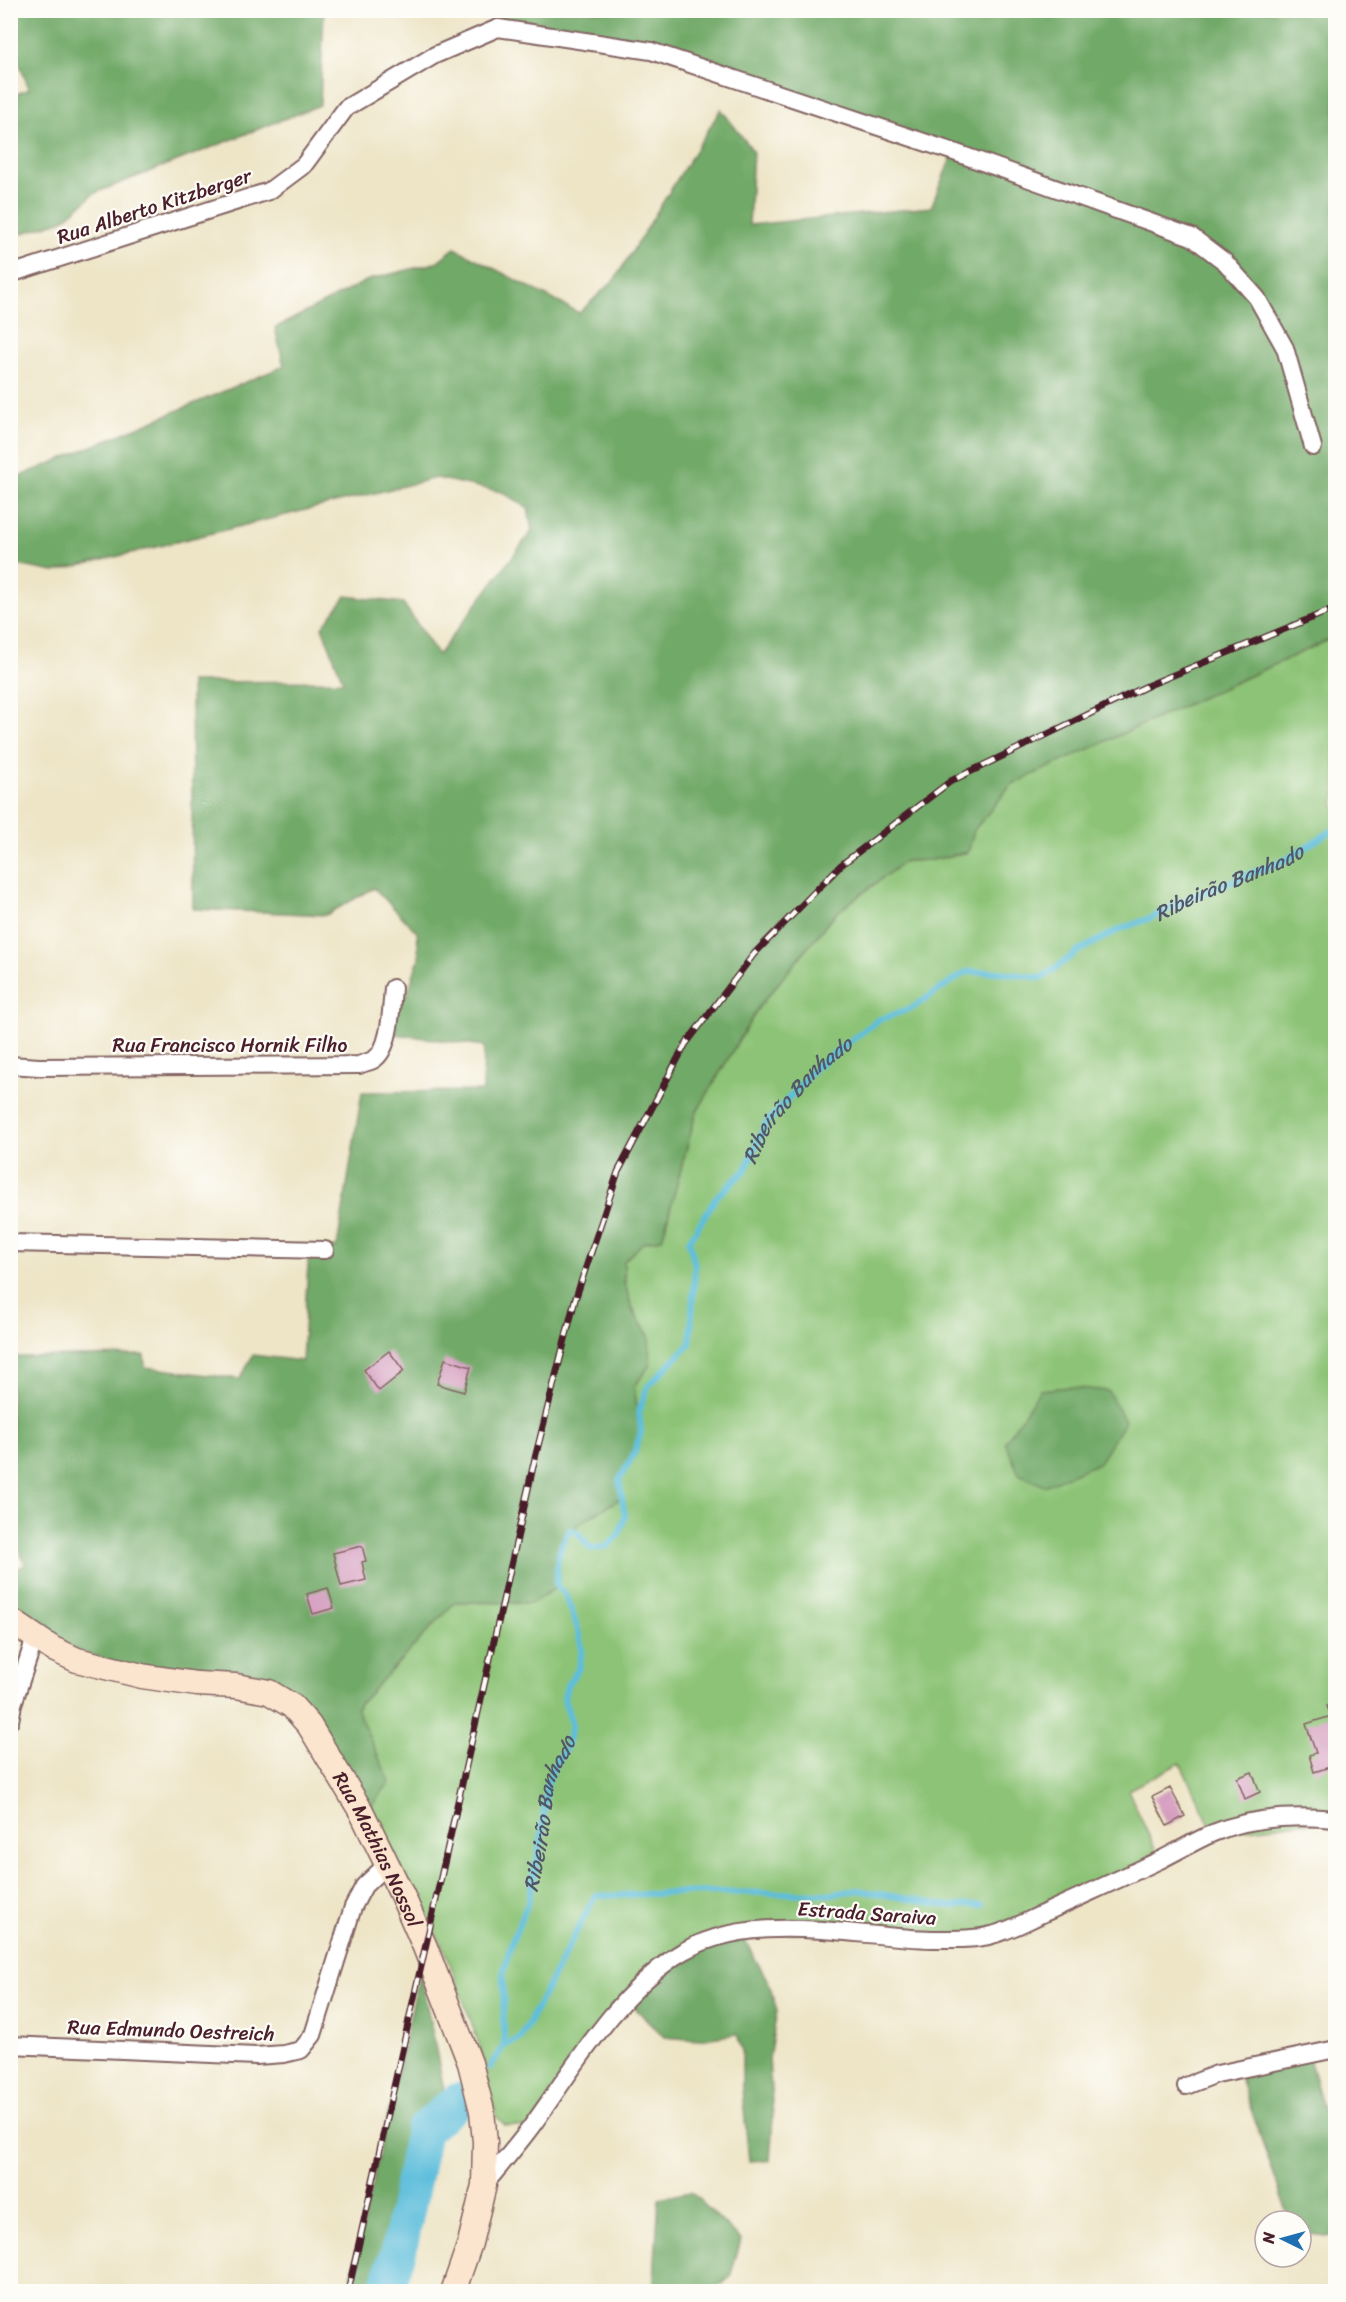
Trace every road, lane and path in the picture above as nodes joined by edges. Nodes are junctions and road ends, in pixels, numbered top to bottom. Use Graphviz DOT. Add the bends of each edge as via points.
graph roads {
  1 [pos="10,274"];
  2 [pos="1313,447"];
  3 [pos="393,988"];
  4 [pos="10,1065"];
  5 [pos="10,1243"];
  6 [pos="325,1250"];
  7 [pos="10,1620"];
  8 [pos="35,1638"];
  9 [pos="10,1721"];
  10 [pos="1335,1820"];
  11 [pos="387,1864"];
  12 [pos="10,2045"];
  13 [pos="1335,2049"];
  14 [pos="1186,2086"];
  15 [pos="484,2185"];
  16 [pos="453,2292"];
  1 -- 2 [label="street, Rua Alberto Kitzberger" via="268,191 304,165 345,108 435,54 498,28 651,51 954,152 1192,237 1225,262 1257,298 1285,348"];
  3 -- 4 [label="street, Rua Francisco Hornik Filho" via="384,1049 374,1060 359,1065"];
  5 -- 6 [label="street"];
  7 -- 8 [label="street, Rua Mathias Nossol"];
  8 -- 9 [label="street"];
  8 -- 11 [label="street, Rua Mathias Nossol" via="77,1660 142,1677 269,1692 291,1706 329,1756"];
  10 -- 15 [label="street, Estrada Saraiva" via="1310,1816 1278,1818 1214,1833 991,1936 914,1939 790,1929 740,1932 705,1941 675,1956 639,1985 608,2019"];
  11 -- 12 [label="street, Rua Edmundo Oestreich" via="364,1886 353,1907 313,2035 301,2050 256,2056"];
  11 -- 15 [label="street, Rua Mathias Nossol" via="425,1947 470,2063 482,2111"];
  13 -- 14 [label="street" via="1217,2074"];
  15 -- 16 [label="street, Rua Mathias Nossol"];
}
